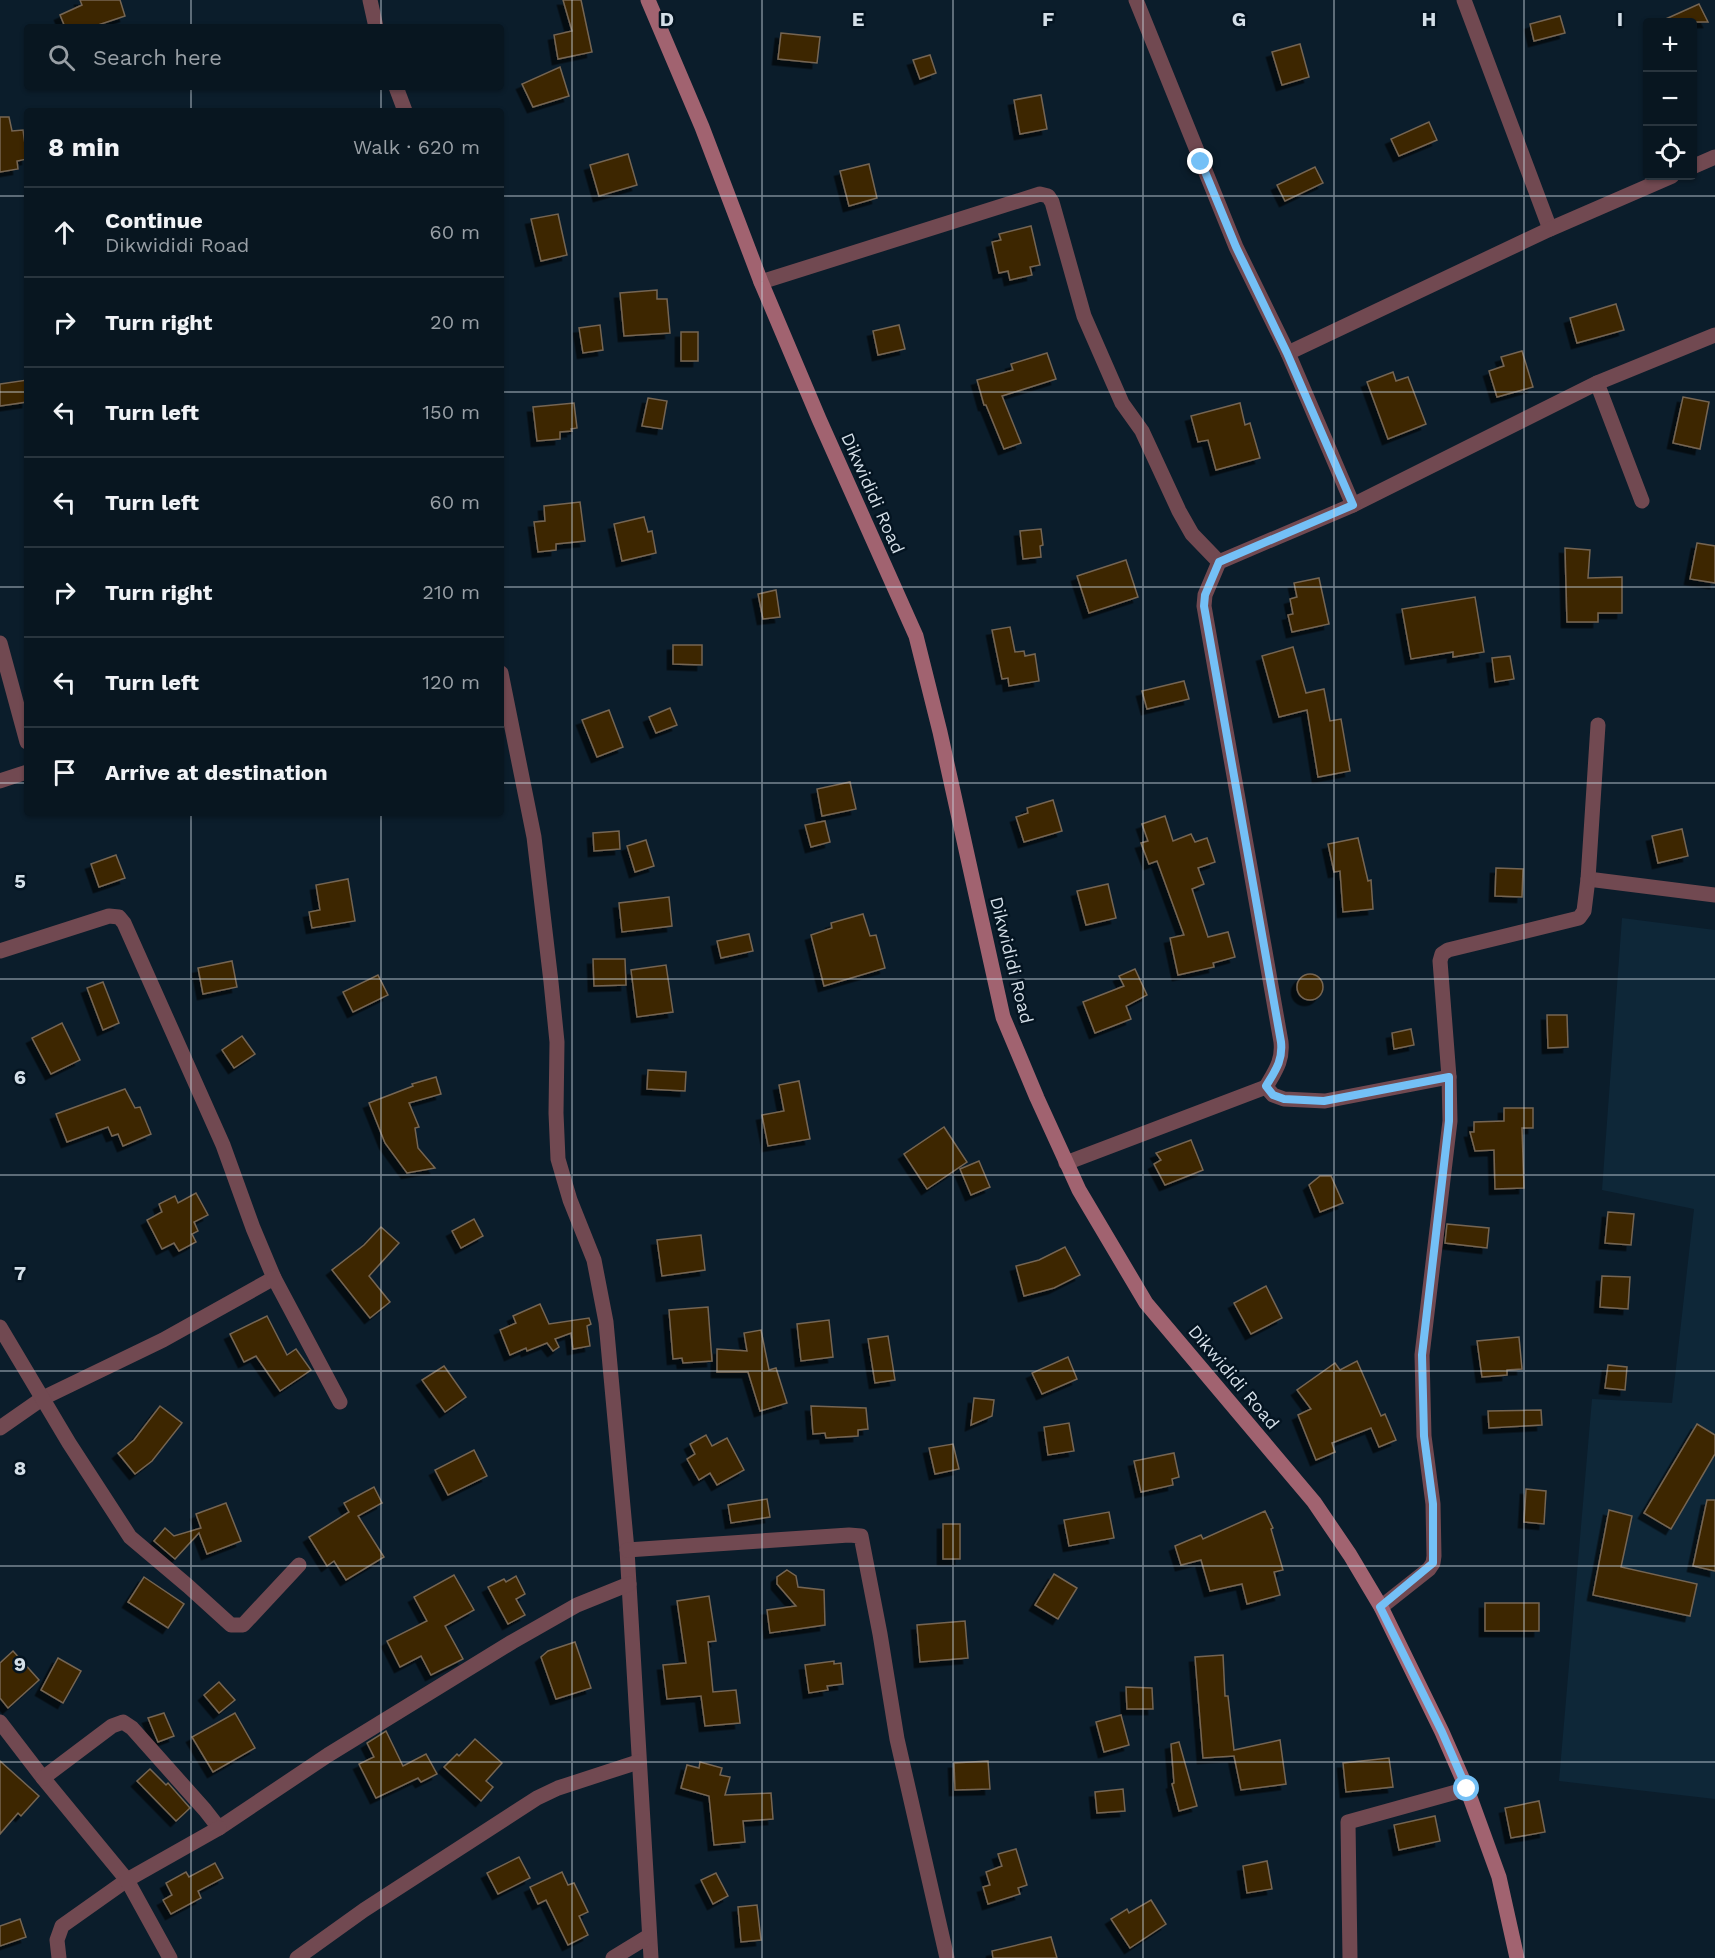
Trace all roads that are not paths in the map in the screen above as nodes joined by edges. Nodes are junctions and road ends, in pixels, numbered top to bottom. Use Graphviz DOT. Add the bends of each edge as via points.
graph roads {
  1 [pos="370,0"];
  2 [pos="648,0"];
  3 [pos="1136,0"];
  4 [pos="1464,0"];
  5 [pos="375,24"];
  6 [pos="397,90"];
  7 [pos="404,108"];
  8 [pos="1715,157"];
  9 [pos="1697,165"];
  10 [pos="1663,180"];
  11 [pos="1550,229"];
  12 [pos="761,282"];
  13 [pos="1715,335"];
  14 [pos="1287,353"];
  15 [pos="1597,383"];
  16 [pos="1642,501"];
  17 [pos="1353,505"];
  18 [pos="1219,562"];
  19 [pos="0,643"];
  20 [pos="504,705"];
  21 [pos="1598,725"];
  22 [pos="24,731"];
  23 [pos="24,773"];
  24 [pos="0,781"];
  25 [pos="1588,879"];
  26 [pos="1715,895"];
  27 [pos="0,951"];
  28 [pos="1449,1077"];
  29 [pos="1266,1086"];
  30 [pos="1066,1162"];
  31 [pos="274,1278"];
  32 [pos="0,1327"];
  33 [pos="44,1398"];
  34 [pos="340,1402"];
  35 [pos="0,1428"];
  36 [pos="627,1550"];
  37 [pos="299,1565"];
  38 [pos="629,1584"];
  39 [pos="1380,1607"];
  40 [pos="0,1722"];
  41 [pos="638,1762"];
  42 [pos="43,1778"];
  43 [pos="1467,1789"];
  44 [pos="219,1828"];
  45 [pos="127,1880"];
  46 [pos="649,1936"];
  47 [pos="59,1958"];
  48 [pos="170,1958"];
  49 [pos="297,1958"];
  50 [pos="613,1958"];
  51 [pos="651,1958"];
  52 [pos="947,1958"];
  53 [pos="1350,1958"];
  54 [pos="1517,1958"];
  1 -- 5 [label="street"];
  2 -- 12 [label="street, Dikwididi Road"];
  3 -- 14 [label="street" via="1236,247"];
  4 -- 11 [label="street"];
  6 -- 7 [label="street"];
  8 -- 9 [label="street"];
  10 -- 11 [label="street"];
  11 -- 14 [label="street"];
  12 -- 18 [label="street" via="1040,194 1047,196 1052,202 1084,316 1122,404 1142,430 1192,534"];
  12 -- 30 [label="street, Dikwididi Road" via="916,636 1003,1017"];
  13 -- 15 [label="street"];
  14 -- 17 [label="street"];
  15 -- 16 [label="street"];
  15 -- 17 [label="street"];
  17 -- 18 [label="street"];
  18 -- 29 [label="street" via="1204,606 1282,1053"];
  19 -- 22 [label="street"];
  20 -- 36 [label="street" via="534,837 557,1042 558,1159 594,1260 606,1322"];
  21 -- 25 [label="street"];
  23 -- 24 [label="street"];
  25 -- 26 [label="street"];
  25 -- 28 [label="street" via="1584,911 1579,918 1442,954"];
  27 -- 31 [label="street" via="109,916 124,923 223,1145"];
  28 -- 29 [label="street" via="1324,1101 1284,1099 1273,1095"];
  28 -- 39 [label="street" via="1449,1121 1422,1355 1424,1436 1433,1504 1433,1563"];
  29 -- 30 [label="street"];
  30 -- 39 [label="street, Dikwididi Road" via="1146,1303 1314,1502"];
  31 -- 33 [label="street" via="163,1340"];
  31 -- 34 [label="street"];
  32 -- 33 [label="street"];
  33 -- 35 [label="street"];
  33 -- 37 [label="street" via="130,1537 231,1625 243,1625"];
  36 -- 38 [label="street"];
  36 -- 52 [label="street" via="861,1536 897,1739"];
  38 -- 41 [label="street"];
  38 -- 44 [label="street" via="577,1605 512,1642 327,1755"];
  39 -- 43 [label="street, Dikwididi Road"];
  40 -- 42 [label="street"];
  41 -- 46 [label="street"];
  41 -- 49 [label="street" via="537,1798"];
  42 -- 44 [label="street" via="112,1726 123,1722"];
  42 -- 45 [label="street"];
  43 -- 53 [label="street" via="1348,1822"];
  43 -- 54 [label="street, Dikwididi Road" via="1499,1878"];
  44 -- 45 [label="street"];
  45 -- 47 [label="street" via="62,1926 57,1940"];
  45 -- 48 [label="street"];
  46 -- 50 [label="street"];
  46 -- 51 [label="street"];
}
